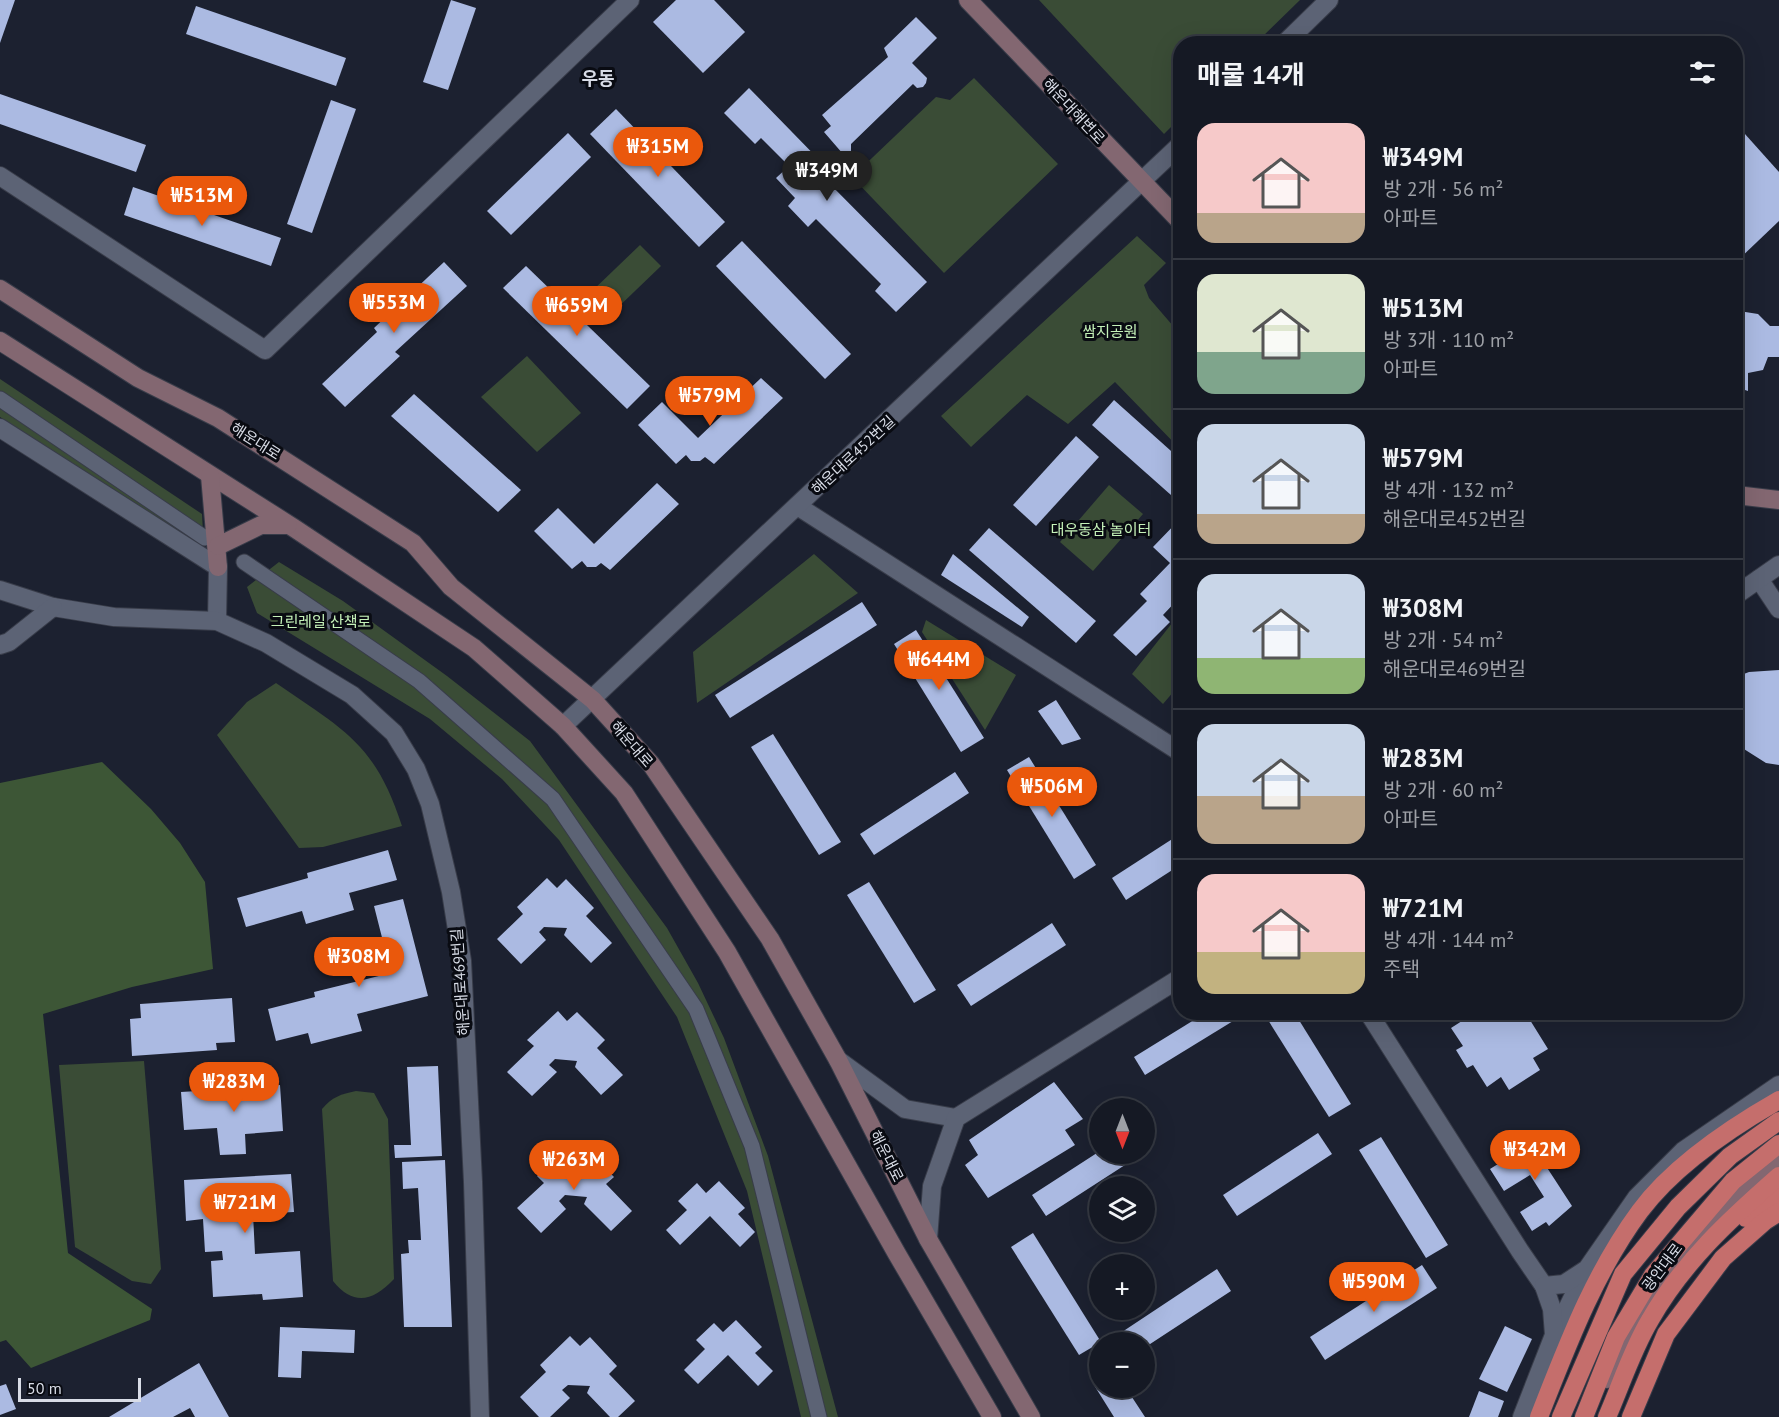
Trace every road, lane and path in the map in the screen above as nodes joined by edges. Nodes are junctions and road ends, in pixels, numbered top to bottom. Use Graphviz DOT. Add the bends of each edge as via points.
graph roads {
  1 [pos="630,0"];
  2 [pos="968,0"];
  3 [pos="1329,0"];
  4 [pos="1292,36"];
  5 [pos="1173,152"];
  6 [pos="0,176"];
  7 [pos="1142,183"];
  8 [pos="1173,214"];
  9 [pos="0,289"];
  10 [pos="0,341"];
  11 [pos="0,399"];
  12 [pos="0,428"];
  13 [pos="210,476"];
  14 [pos="1743,496"];
  15 [pos="1779,500"];
  16 [pos="799,507"];
  17 [pos="288,525"];
  18 [pos="212,542"];
  19 [pos="244,562"];
  20 [pos="1779,565"];
  21 [pos="218,567"];
  22 [pos="1759,579"];
  23 [pos="0,590"];
  24 [pos="1743,590"];
  25 [pos="53,608"];
  26 [pos="1779,609"];
  27 [pos="217,621"];
  28 [pos="0,645"];
  29 [pos="593,700"];
  30 [pos="563,726"];
  31 [pos="1173,747"];
  32 [pos="1173,982"];
  33 [pos="1373,1020"];
  34 [pos="838,1060"];
  35 [pos="1779,1085"];
  36 [pos="1779,1100"];
  37 [pos="956,1118"];
  38 [pos="1779,1121"];
  39 [pos="1779,1144"];
  40 [pos="1779,1162"];
  41 [pos="1779,1176"];
  42 [pos="1779,1196"];
  43 [pos="1779,1212"];
  44 [pos="928,1239"];
  45 [pos="1587,1269"];
  46 [pos="1544,1286"];
  47 [pos="1554,1335"];
  48 [pos="480,1417"];
  49 [pos="819,1417"];
  50 [pos="993,1417"];
  51 [pos="1031,1417"];
  52 [pos="1522,1417"];
  53 [pos="1539,1417"];
  54 [pos="1561,1417"];
  55 [pos="1584,1417"];
  56 [pos="1593,1417"];
  57 [pos="1607,1417"];
  58 [pos="1620,1417"];
  59 [pos="1631,1417"];
  1 -- 6 [label="street" via="265,350"];
  2 -- 7 [label="main road, 해운대해변로"];
  3 -- 4 [label="street"];
  5 -- 7 [label="street, 해운대로452번길"];
  7 -- 8 [label="main road, 해운대해변로"];
  7 -- 16 [label="street, 해운대로452번길"];
  9 -- 29 [label="main road, 해운대로" via="138,378 218,418 413,543 451,587"];
  10 -- 13 [label="main road"];
  11 -- 18 [label="street"];
  12 -- 21 [label="street"];
  13 -- 17 [label="main road"];
  13 -- 18 [label="main road"];
  14 -- 15 [label="main road"];
  16 -- 29 [label="street, 해운대로452번길"];
  16 -- 31 [label="street"];
  17 -- 18 [label="main road" via="261,525"];
  17 -- 30 [label="main road" via="474,648"];
  18 -- 21 [label="main road"];
  19 -- 49 [label="street" via="419,681 553,799 696,1009 752,1146"];
  20 -- 22 [label="street"];
  21 -- 27 [label="street"];
  22 -- 24 [label="street"];
  22 -- 26 [label="street"];
  23 -- 25 [label="street"];
  25 -- 27 [label="street" via="114,617"];
  25 -- 28 [label="street"];
  27 -- 48 [label="street, 해운대로469번길" via="266,643 352,695 394,733 416,769 430,804 451,892 462,961"];
  29 -- 30 [label="street, 해운대로452번길"];
  29 -- 34 [label="main road, 해운대로" via="651,764 696,826 770,939"];
  30 -- 50 [label="main road" via="624,793 727,952"];
  32 -- 37 [label="street"];
  33 -- 46 [label="street"];
  34 -- 37 [label="street" via="905,1109"];
  34 -- 44 [label="main road, 해운대로"];
  35 -- 45 [label="street" via="1683,1150 1637,1197"];
  36 -- 53 [label="highway" via="1731,1127 1683,1167 1641,1210 1602,1271"];
  37 -- 44 [label="street" via="932,1186"];
  38 -- 54 [label="highway" via="1730,1156 1678,1207 1623,1274"];
  39 -- 55 [label="highway, 광안대로" via="1733,1181 1653,1275 1616,1337"];
  40 -- 56 [label="main road" via="1742,1190 1658,1285 1612,1367"];
  41 -- 57 [label="highway, 광안대로" via="1687,1264 1649,1320"];
  42 -- 58 [label="highway" via="1751,1214 1700,1264 1659,1321"];
  43 -- 59 [label="highway" via="1723,1258 1666,1334"];
  44 -- 51 [label="main road, 해운대로"];
  45 -- 46 [label="street" via="1564,1284"];
  45 -- 47 [label="street"];
  46 -- 47 [label="street" via="1552,1309"];
  47 -- 52 [label="street"];
}
